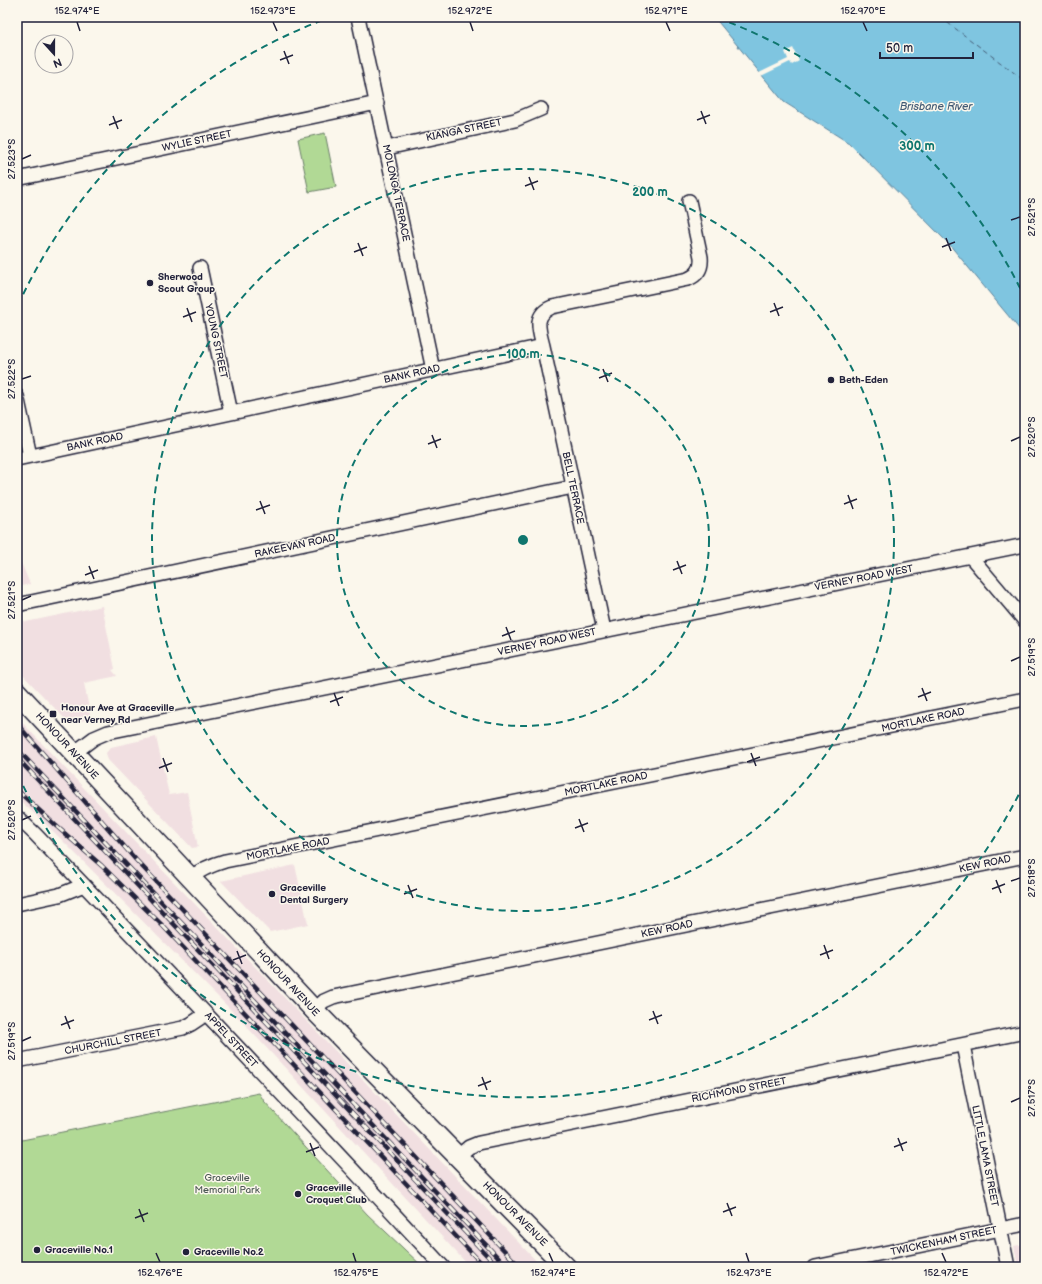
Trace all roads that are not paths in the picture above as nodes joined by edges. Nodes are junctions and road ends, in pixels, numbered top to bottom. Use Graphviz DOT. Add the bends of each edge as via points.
graph roads {
  1 [pos="358,17"];
  2 [pos="377,103"];
  3 [pos="541,109"];
  4 [pos="387,148"];
  5 [pos="17,179"];
  6 [pos="689,201"];
  7 [pos="200,268"];
  8 [pos="543,346"];
  9 [pos="432,370"];
  10 [pos="17,396"];
  11 [pos="231,413"];
  12 [pos="30,456"];
  13 [pos="17,459"];
  14 [pos="573,487"];
  15 [pos="1025,545"];
  16 [pos="970,556"];
  17 [pos="17,605"];
  18 [pos="1025,621"];
  19 [pos="604,630"];
  20 [pos="17,692"];
  21 [pos="1025,699"];
  22 [pos="74,753"];
  23 [pos="17,817"];
  24 [pos="1025,856"];
  25 [pos="190,878"];
  26 [pos="84,885"];
  27 [pos="17,904"];
  28 [pos="314,1010"];
  29 [pos="206,1014"];
  30 [pos="1025,1032"];
  31 [pos="963,1045"];
  32 [pos="17,1061"];
  33 [pos="457,1157"];
  34 [pos="1025,1224"];
  35 [pos="1000,1229"];
  36 [pos="443,1267"];
  37 [pos="566,1267"];
  38 [pos="815,1267"];
  39 [pos="1008,1267"];
  1 -- 2 [label="street, MOLONGA TERRACE"];
  2 -- 4 [label="street, MOLONGA TERRACE"];
  2 -- 5 [label="street, WYLIE STREET"];
  3 -- 4 [label="street, KIANGA STREET" via="515,120"];
  4 -- 9 [label="street, MOLONGA TERRACE"];
  6 -- 8 [label="street" via="701,257 701,266 696,274 688,279 548,309 538,322"];
  7 -- 11 [label="street, YOUNG STREET"];
  8 -- 9 [label="street, BANK ROAD"];
  8 -- 14 [label="street, BELL TERRACE"];
  9 -- 11 [label="street, BANK ROAD"];
  10 -- 12 [label="street"];
  11 -- 12 [label="street, BANK ROAD"];
  12 -- 13 [label="street, BANK ROAD"];
  14 -- 17 [label="street, RAKEEVAN ROAD"];
  14 -- 19 [label="street, BELL TERRACE"];
  15 -- 16 [label="street, VERNEY ROAD WEST"];
  16 -- 18 [label="street"];
  16 -- 19 [label="street, VERNEY ROAD WEST"];
  19 -- 22 [label="street, VERNEY ROAD WEST" via="108,732 94,738"];
  20 -- 22 [label="main road, HONOUR AVENUE"];
  21 -- 25 [label="street, MORTLAKE ROAD" via="213,864"];
  22 -- 25 [label="main road, HONOUR AVENUE"];
  23 -- 26 [label="street, APPEL STREET"];
  24 -- 28 [label="street, KEW ROAD" via="333,997"];
  25 -- 28 [label="main road, HONOUR AVENUE"];
  26 -- 27 [label="street" via="60,895"];
  26 -- 29 [label="street, APPEL STREET"];
  28 -- 33 [label="main road, HONOUR AVENUE"];
  29 -- 32 [label="street, CHURCHILL STREET" via="182,1028"];
  29 -- 36 [label="street, APPEL STREET"];
  30 -- 31 [label="street, RICHMOND STREET"];
  31 -- 33 [label="street, RICHMOND STREET" via="479,1143"];
  31 -- 35 [label="street, LITTLE LAMA STREET"];
  33 -- 37 [label="main road, HONOUR AVENUE"];
  34 -- 35 [label="street, TWICKENHAM STREET"];
  35 -- 38 [label="street, TWICKENHAM STREET"];
  35 -- 39 [label="street, LITTLE LAMA STREET"];
}
